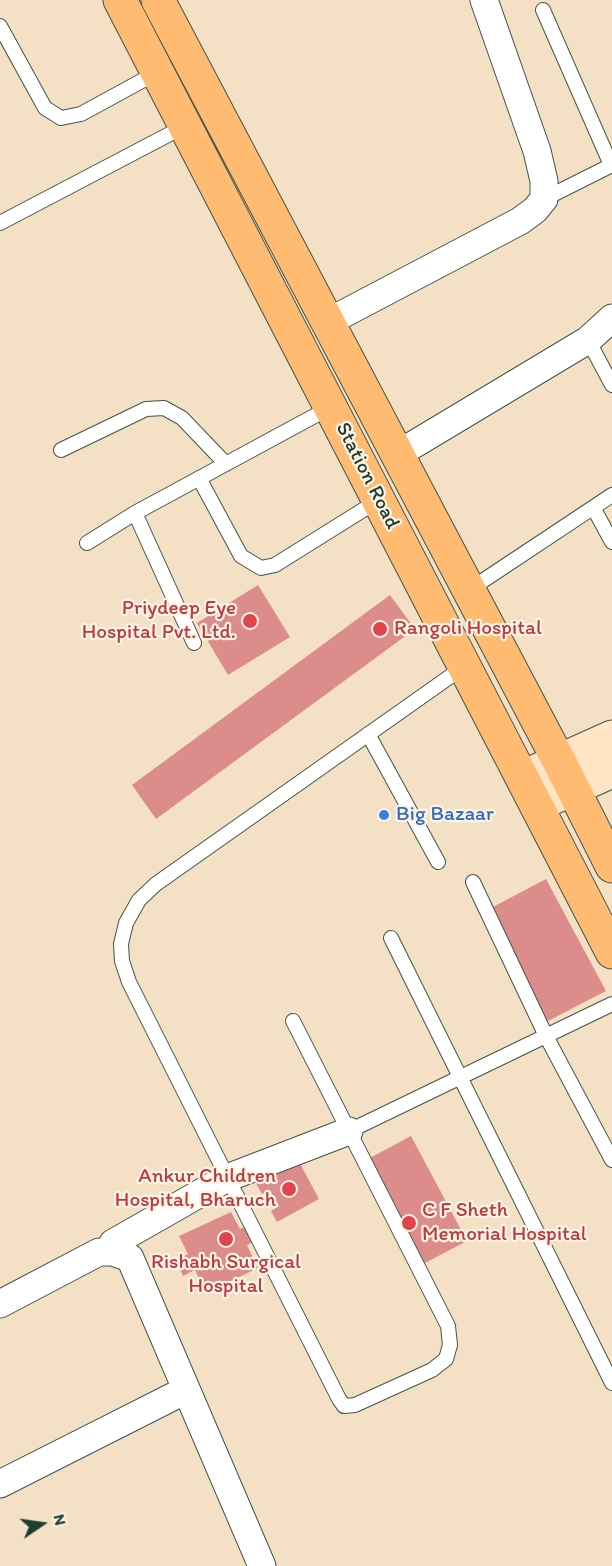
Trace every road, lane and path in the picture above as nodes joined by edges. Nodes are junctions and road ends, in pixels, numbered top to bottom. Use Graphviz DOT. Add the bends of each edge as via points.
graph roads {
  1 [pos="120,0"];
  2 [pos="158,0"];
  3 [pos="484,0"];
  4 [pos="543,10"];
  5 [pos="0,26"];
  6 [pos="158,72"];
  7 [pos="185,126"];
  8 [pos="611,165"];
  9 [pos="544,199"];
  10 [pos="0,223"];
  11 [pos="612,318"];
  12 [pos="328,322"];
  13 [pos="588,340"];
  14 [pos="612,385"];
  15 [pos="331,407"];
  16 [pos="61,450"];
  17 [pos="398,454"];
  18 [pos="226,464"];
  19 [pos="199,478"];
  20 [pos="612,495"];
  21 [pos="380,500"];
  22 [pos="594,509"];
  23 [pos="135,513"];
  24 [pos="612,542"];
  25 [pos="87,543"];
  26 [pos="469,590"];
  27 [pos="194,643"];
  28 [pos="465,666"];
  29 [pos="368,734"];
  30 [pos="612,737"];
  31 [pos="612,771"];
  32 [pos="566,774"];
  33 [pos="530,791"];
  34 [pos="438,862"];
  35 [pos="612,866"];
  36 [pos="472,882"];
  37 [pos="390,938"];
  38 [pos="612,952"];
  39 [pos="612,1004"];
  40 [pos="293,1021"];
  41 [pos="546,1036"];
  42 [pos="460,1078"];
  43 [pos="349,1131"];
  44 [pos="612,1160"];
  45 [pos="227,1178"];
  46 [pos="112,1252"];
  47 [pos="0,1304"];
  48 [pos="612,1383"];
  49 [pos="186,1390"];
  50 [pos="0,1484"];
  51 [pos="262,1566"];
  1 -- 6 [label="main road, Station Road"];
  2 -- 12 [label="main road, Station Road"];
  3 -- 9 [label="street" via="537,151"];
  4 -- 8 [label="lane"];
  5 -- 6 [label="lane" via="45,108 61,118 81,114"];
  6 -- 7 [label="main road, Station Road"];
  7 -- 10 [label="lane"];
  7 -- 15 [label="main road, Station Road"];
  8 -- 9 [label="lane"];
  9 -- 12 [label="street" via="520,221"];
  11 -- 13 [label="street"];
  12 -- 17 [label="main road, Station Road"];
  13 -- 14 [label="lane"];
  13 -- 17 [label="street"];
  15 -- 18 [label="lane"];
  15 -- 21 [label="main road, Station Road"];
  16 -- 18 [label="lane" via="146,409 164,408 182,418"];
  17 -- 26 [label="main road, Station Road"];
  18 -- 19 [label="lane"];
  19 -- 21 [label="lane" via="241,556 261,568 275,565"];
  19 -- 23 [label="lane"];
  20 -- 22 [label="lane"];
  21 -- 28 [label="main road, Station Road"];
  22 -- 24 [label="lane"];
  22 -- 26 [label="lane"];
  23 -- 25 [label="lane"];
  23 -- 27 [label="lane"];
  26 -- 32 [label="main road, Station Road"];
  28 -- 29 [label="lane"];
  28 -- 33 [label="main road, Station Road"];
  29 -- 34 [label="lane"];
  29 -- 45 [label="lane" via="156,884 139,900 126,923 121,944 129,982"];
  30 -- 32 [label="main road"];
  31 -- 32 [label="main road"];
  32 -- 33 [label="main road"];
  32 -- 35 [label="main road, Station Road"];
  33 -- 38 [label="main road, Station Road"];
  36 -- 41 [label="lane"];
  37 -- 42 [label="lane"];
  39 -- 41 [label="lane"];
  40 -- 43 [label="lane"];
  41 -- 42 [label="lane"];
  41 -- 44 [label="lane"];
  42 -- 43 [label="lane"];
  42 -- 48 [label="lane"];
  43 -- 45 [label="street"];
  43 -- 45 [label="lane" via="448,1326 450,1345 446,1359 432,1370 355,1405 344,1406 339,1399"];
  45 -- 46 [label="street" via="113,1243"];
  46 -- 47 [label="street" via="83,1258"];
  46 -- 49 [label="street" via="130,1258"];
  49 -- 50 [label="street"];
  49 -- 51 [label="street"];
}
